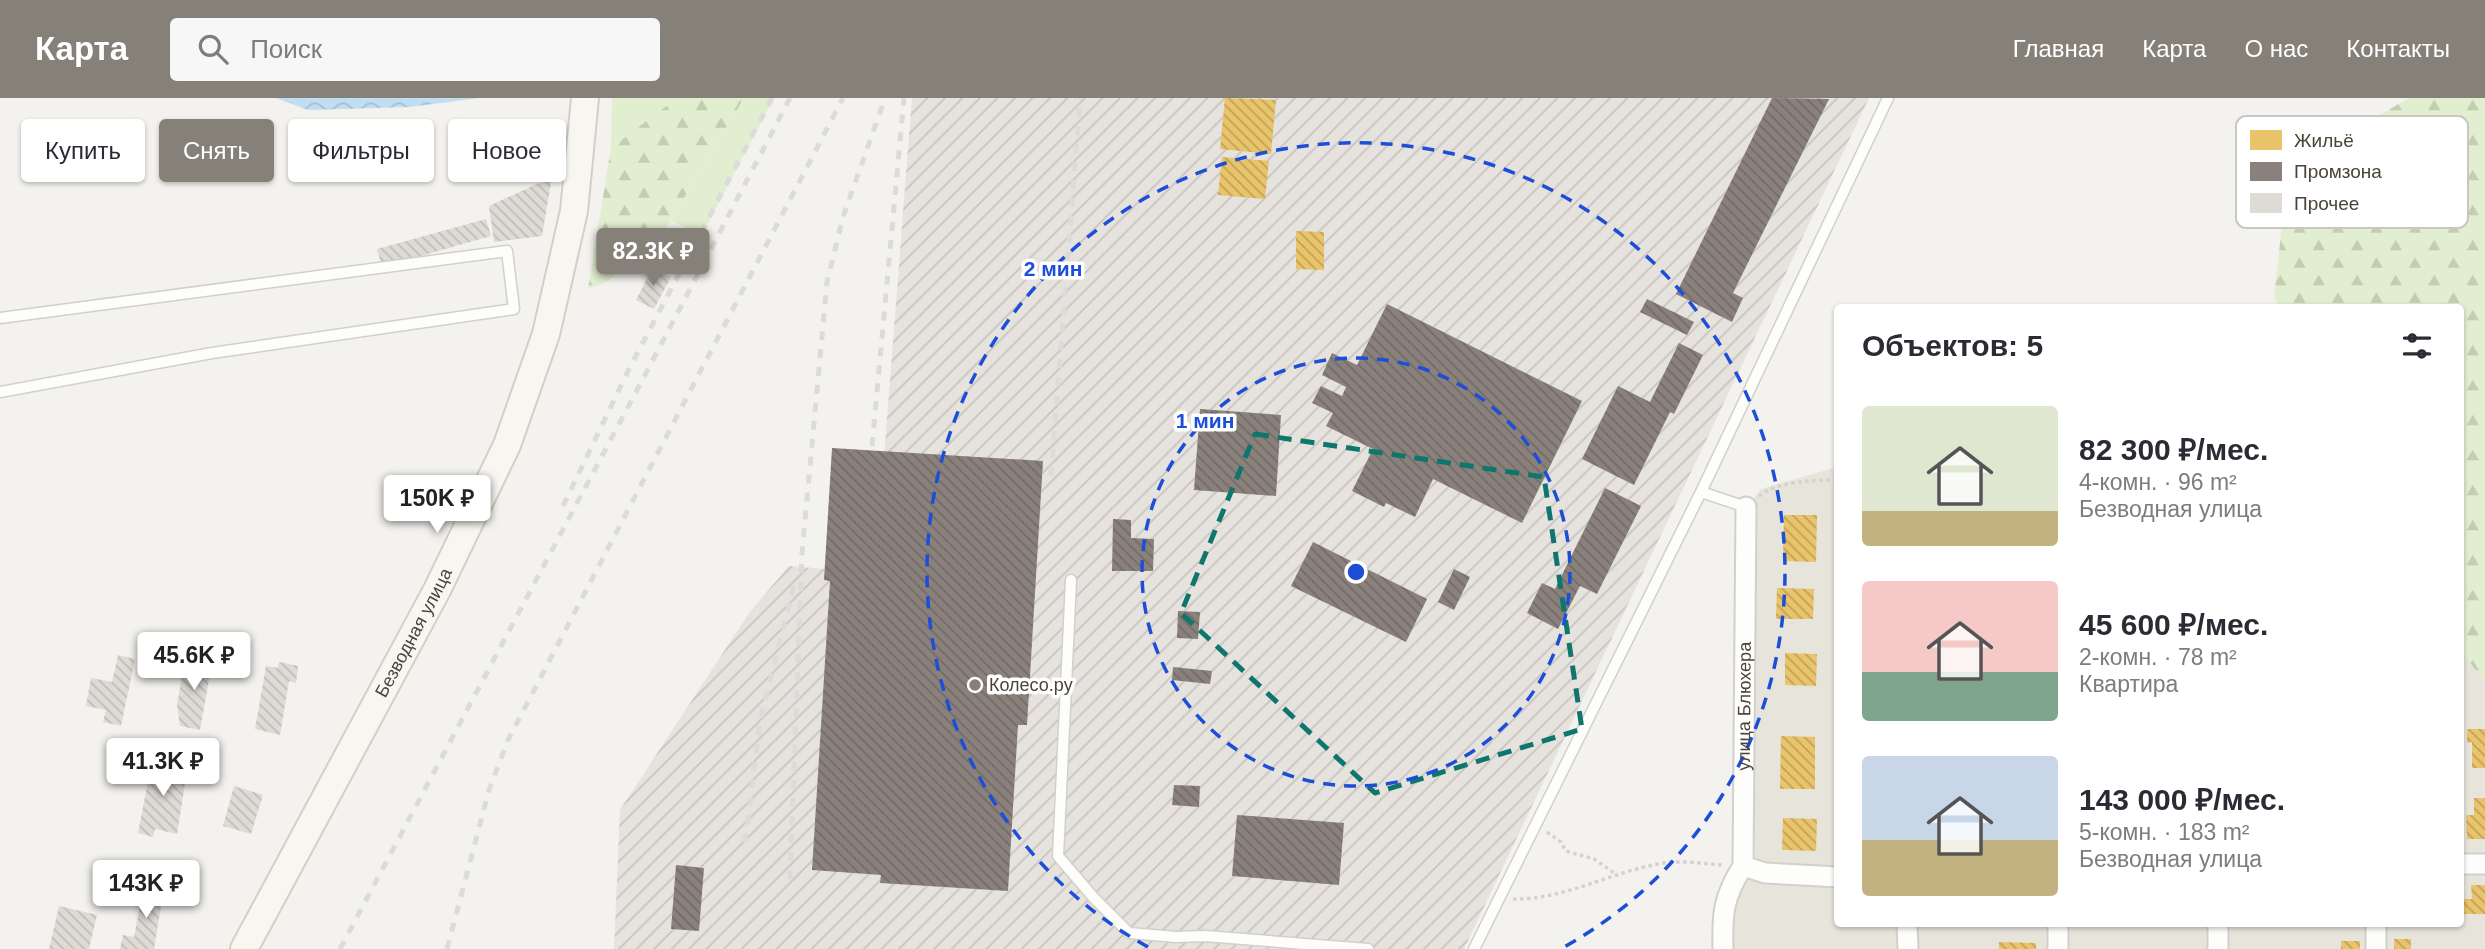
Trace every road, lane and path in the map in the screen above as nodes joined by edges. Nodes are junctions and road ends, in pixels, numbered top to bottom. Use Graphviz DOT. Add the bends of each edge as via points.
graph roads {
  1 [pos="585,98"];
  2 [pos="1888,98"];
  3 [pos="0,318"];
  4 [pos="0,392"];
  5 [pos="1834,480"];
  6 [pos="1701,492"];
  7 [pos="1746,506"];
  8 [pos="1071,580"];
  9 [pos="1537,826"];
  10 [pos="2464,864"];
  11 [pos="2485,864"];
  12 [pos="1743,866"];
  13 [pos="1617,875"];
  14 [pos="1834,877"];
  15 [pos="1499,900"];
  16 [pos="1908,927"];
  17 [pos="2058,927"];
  18 [pos="2218,927"];
  19 [pos="2376,927"];
  20 [pos="1205,936"];
  21 [pos="244,949"];
  22 [pos="1206,949"];
  23 [pos="1368,949"];
  24 [pos="1474,949"];
  25 [pos="1723,949"];
  26 [pos="1908,949"];
  27 [pos="2058,949"];
  28 [pos="2218,949"];
  29 [pos="2376,949"];
  1 -- 21 [label="main road, Безводная улица" via="574,211 546,334 507,445 437,590"];
  2 -- 6 [label="lane"];
  3 -- 4 [label="lane" via="507,251 514,309 212,353"];
  5 -- 7 [label="path" via="1768,489"];
  6 -- 7 [label="lane"];
  6 -- 9 [label="lane"];
  7 -- 12 [label="street, улица Блюхера"];
  8 -- 20 [label="lane" via="1058,856 1129,933"];
  9 -- 13 [label="path" via="1561,842 1566,851 1594,859"];
  9 -- 15 [label="lane"];
  10 -- 11 [label="street"];
  12 -- 13 [label="path" via="1667,862"];
  12 -- 14 [label="street" via="1765,873"];
  12 -- 25 [label="street, улица Блюхера" via="1727,893 1722,913"];
  13 -- 15 [label="path" via="1538,900"];
  15 -- 24 [label="lane"];
  16 -- 26 [label="street"];
  17 -- 27 [label="street"];
  18 -- 28 [label="street"];
  19 -- 29 [label="street"];
  20 -- 22 [label="lane"];
  20 -- 23 [label="lane"];
}
